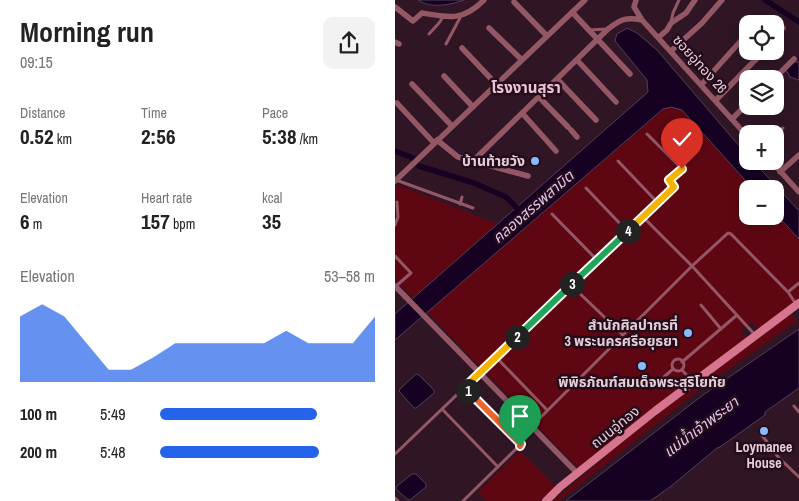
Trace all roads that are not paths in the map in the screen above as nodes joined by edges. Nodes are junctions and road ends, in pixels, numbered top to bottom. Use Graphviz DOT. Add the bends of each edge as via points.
graph roads {
  1 [pos="484,0"];
  2 [pos="585,0"];
  3 [pos="636,0"];
  4 [pos="679,0"];
  5 [pos="695,0"];
  6 [pos="722,0"];
  7 [pos="514,2"];
  8 [pos="395,7"];
  9 [pos="572,12"];
  10 [pos="443,16"];
  11 [pos="461,16"];
  12 [pos="642,20"];
  13 [pos="671,23"];
  14 [pos="489,28"];
  15 [pos="608,29"];
  16 [pos="588,30"];
  17 [pos="429,34"];
  18 [pos="547,36"];
  19 [pos="659,37"];
  20 [pos="598,40"];
  21 [pos="739,43"];
  22 [pos="446,44"];
  23 [pos="462,48"];
  24 [pos="671,51"];
  25 [pos="793,59"];
  26 [pos="521,60"];
  27 [pos="577,60"];
  28 [pos="756,60"];
  29 [pos="748,70"];
  30 [pos="783,70"];
  31 [pos="631,74"];
  32 [pos="444,76"];
  33 [pos="557,79"];
  34 [pos="739,79"];
  35 [pos="412,84"];
  36 [pos="496,84"];
  37 [pos="702,84"];
  38 [pos="539,97"];
  39 [pos="716,100"];
  40 [pos="616,102"];
  41 [pos="397,103"];
  42 [pos="473,106"];
  43 [pos="739,111"];
  44 [pos="522,113"];
  45 [pos="732,118"];
  46 [pos="596,120"];
  47 [pos="452,126"];
  48 [pos="739,126"];
  49 [pos="647,134"];
  50 [pos="577,137"];
  51 [pos="436,141"];
  52 [pos="556,151"];
  53 [pos="799,155"];
  54 [pos="618,161"];
  55 [pos="473,162"];
  56 [pos="781,172"];
  57 [pos="527,176"];
  58 [pos="395,180"];
  59 [pos="586,188"];
  60 [pos="799,192"];
  61 [pos="462,197"];
  62 [pos="397,202"];
  63 [pos="657,202"];
  64 [pos="460,204"];
  65 [pos="473,208"];
  66 [pos="552,214"];
  67 [pos="642,216"];
  68 [pos="395,225"];
  69 [pos="627,231"];
  70 [pos="395,256"];
  71 [pos="597,260"];
  72 [pos="692,266"];
  73 [pos="799,283"];
  74 [pos="571,285"];
  75 [pos="395,286"];
  76 [pos="788,292"];
  77 [pos="798,304"];
  78 [pos="701,305"];
  79 [pos="737,315"];
  80 [pos="721,328"];
  81 [pos="623,335"];
  82 [pos="756,336"];
  83 [pos="496,357"];
  84 [pos="682,362"];
  85 [pos="673,369"];
  86 [pos="682,370"];
  87 [pos="480,373"];
  88 [pos="657,383"];
  89 [pos="693,383"];
  90 [pos="465,387"];
  91 [pos="794,406"];
  92 [pos="441,409"];
  93 [pos="547,410"];
  94 [pos="799,412"];
  95 [pos="532,426"];
  96 [pos="761,434"];
  97 [pos="395,454"];
  98 [pos="498,467"];
  99 [pos="577,473"];
  100 [pos="799,477"];
  101 [pos="395,498"];
  102 [pos="398,501"];
  103 [pos="463,501"];
  104 [pos="546,501"];
  1 -- 11 [label="street"];
  2 -- 9 [label="street"];
  3 -- 12 [label="street" via="634,7"];
  4 -- 13 [label="lane"];
  5 -- 13 [label="street" via="686,13"];
  6 -- 24 [label="street"];
  7 -- 18 [label="street"];
  8 -- 10 [label="street" via="413,20 422,13"];
  9 -- 16 [label="street"];
  9 -- 18 [label="street"];
  10 -- 11 [label="street"];
  10 -- 17 [label="lane"];
  11 -- 22 [label="lane"];
  12 -- 15 [label="street" via="629,17"];
  12 -- 19 [label="street, ซอยอู่ทอง 26"];
  13 -- 19 [label="street"];
  14 -- 26 [label="street"];
  15 -- 16 [label="lane"];
  15 -- 20 [label="street"];
  16 -- 20 [label="street"];
  18 -- 26 [label="street"];
  19 -- 24 [label="street, ซอยอู่ทอง 26"];
  20 -- 27 [label="street"];
  20 -- 31 [label="street"];
  21 -- 37 [label="street"];
  23 -- 36 [label="street"];
  24 -- 37 [label="street, ซอยอู่ทอง 26"];
  25 -- 30 [label="street"];
  26 -- 36 [label="street"];
  27 -- 33 [label="street"];
  27 -- 40 [label="street"];
  28 -- 29 [label="street"];
  32 -- 42 [label="street"];
  33 -- 38 [label="street"];
  33 -- 46 [label="street"];
  34 -- 39 [label="street"];
  35 -- 47 [label="street"];
  36 -- 42 [label="street"];
  37 -- 39 [label="street, ซอยอู่ทอง 26"];
  38 -- 44 [label="street"];
  38 -- 50 [label="street"];
  39 -- 45 [label="street, ซอยอู่ทอง 26"];
  41 -- 51 [label="street"];
  42 -- 47 [label="street"];
  43 -- 45 [label="street"];
  44 -- 52 [label="street"];
  44 -- 55 [label="street"];
  45 -- 48 [label="street, ซอยอู่ทอง 26"];
  47 -- 51 [label="street"];
  49 -- 63 [label="lane" via="682,169 669,180 674,187"];
  51 -- 55 [label="street" via="453,154"];
  51 -- 58 [label="street"];
  53 -- 56 [label="street"];
  54 -- 63 [label="lane"];
  55 -- 57 [label="street"];
  56 -- 60 [label="street"];
  58 -- 64 [label="lane"];
  59 -- 69 [label="lane"];
  61 -- 64 [label="lane"];
  62 -- 68 [label="lane"];
  63 -- 67 [label="lane"];
  64 -- 65 [label="lane"];
  66 -- 71 [label="lane"];
  67 -- 69 [label="lane"];
  67 -- 72 [label="lane"];
  69 -- 71 [label="lane"];
  70 -- 75 [label="lane" via="411,273"];
  71 -- 74 [label="lane"];
  72 -- 76 [label="lane" via="728,233"];
  72 -- 79 [label="lane"];
  72 -- 81 [label="lane"];
  73 -- 76 [label="lane"];
  74 -- 81 [label="lane"];
  74 -- 83 [label="lane"];
  75 -- 87 [label="street"];
  76 -- 77 [label="lane"];
  77 -- 82 [label="main road, ถนนอู่ทอง"];
  78 -- 80 [label="lane"];
  79 -- 80 [label="lane"];
  79 -- 82 [label="lane"];
  80 -- 84 [label="lane"];
  81 -- 93 [label="lane"];
  82 -- 89 [label="main road, ถนนอู่ทอง"];
  83 -- 87 [label="lane"];
  83 -- 93 [label="lane"];
  84 -- 85 [label="lane" via="675,360"];
  84 -- 86 [label="lane"];
  85 -- 86 [label="lane"];
  85 -- 88 [label="lane"];
  86 -- 89 [label="lane"];
  87 -- 90 [label="lane"];
  87 -- 95 [label="street"];
  89 -- 99 [label="main road, ถนนอู่ทอง"];
  90 -- 92 [label="lane"];
  90 -- 98 [label="lane" via="521,444"];
  91 -- 94 [label="lane"];
  92 -- 97 [label="lane"];
  92 -- 98 [label="lane"];
  93 -- 95 [label="lane"];
  95 -- 99 [label="street"];
  96 -- 100 [label="lane"];
  98 -- 103 [label="lane"];
  99 -- 104 [label="main road, ถนนอู่ทอง"];
  101 -- 102 [label="lane"];
}
